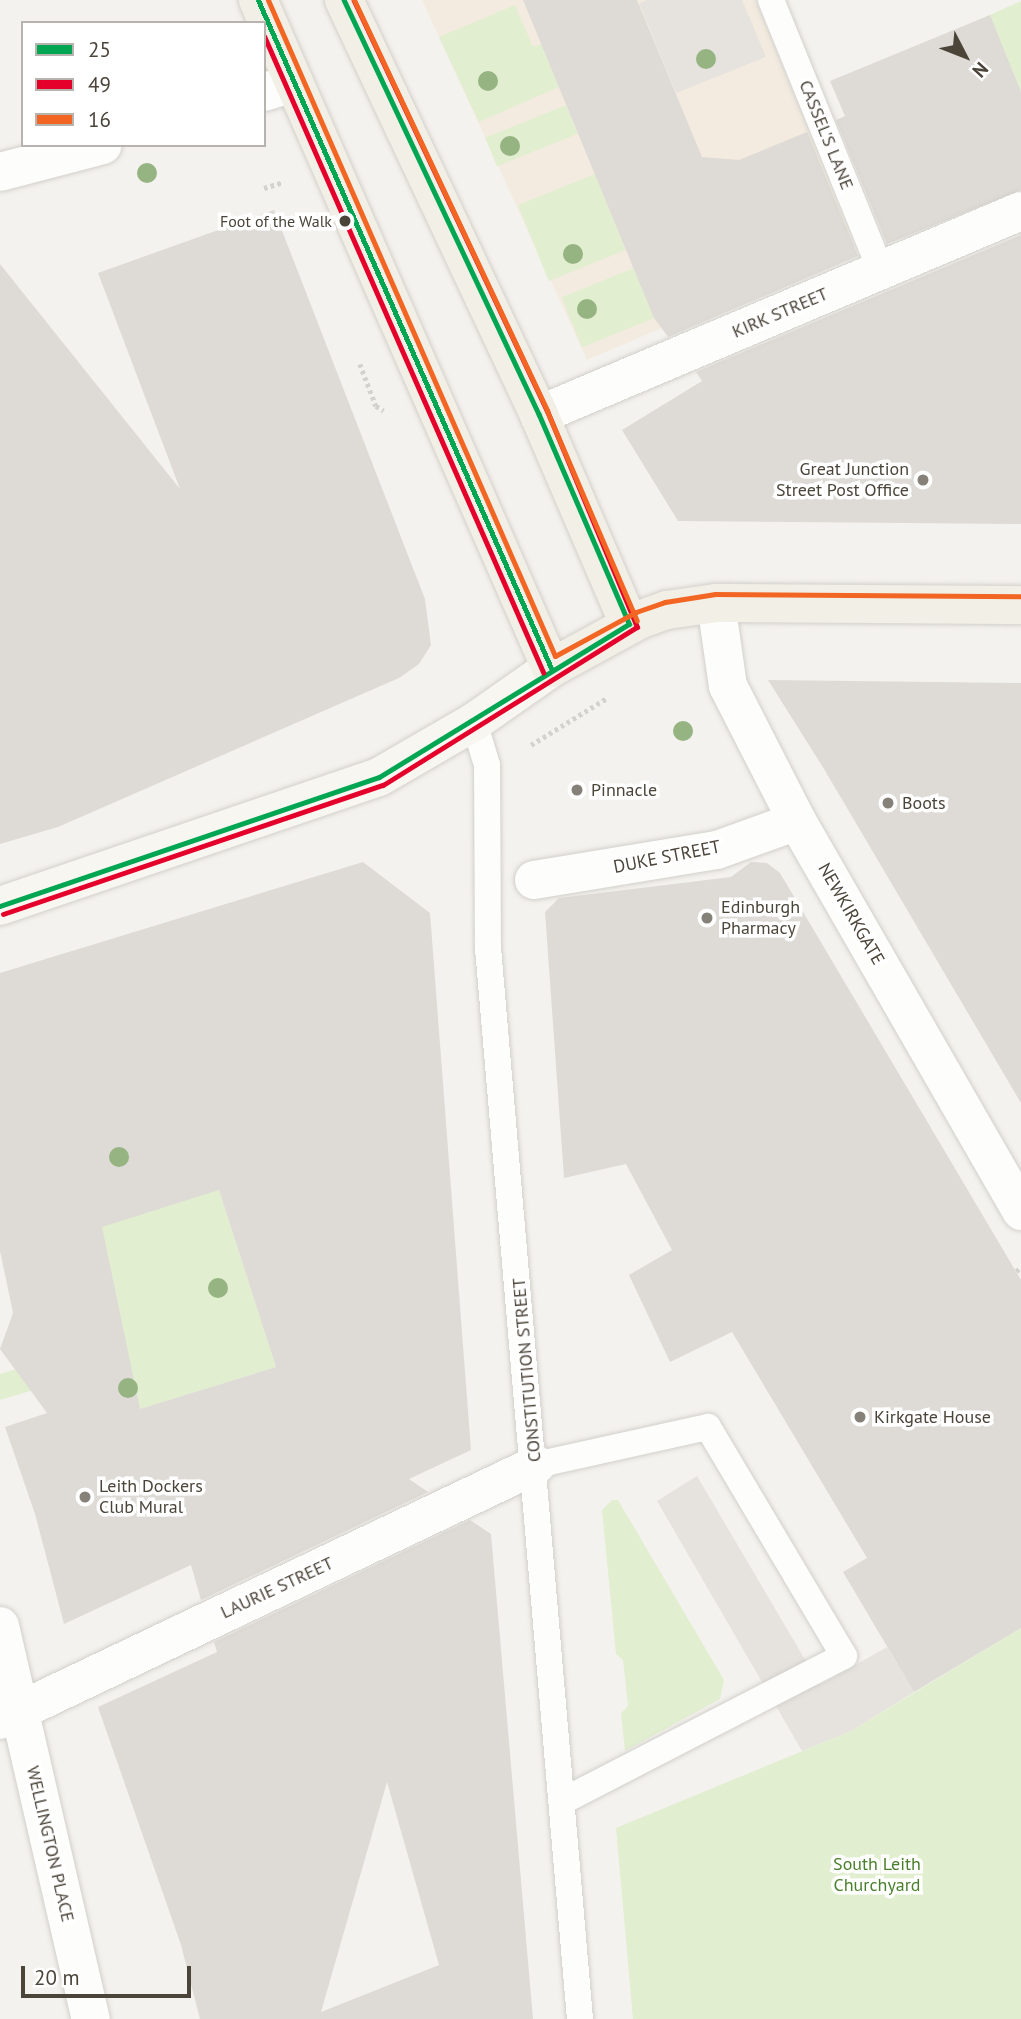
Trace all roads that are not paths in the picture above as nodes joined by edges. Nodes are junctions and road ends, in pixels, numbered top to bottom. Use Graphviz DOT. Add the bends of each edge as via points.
graph roads {
  1 [pos="258,0"];
  2 [pos="344,0"];
  3 [pos="771,0"];
  4 [pos="263,21"];
  5 [pos="266,34"];
  6 [pos="279,88"];
  7 [pos="95,147"];
  8 [pos="0,172"];
  9 [pos="1021,211"];
  10 [pos="880,269"];
  11 [pos="539,415"];
  12 [pos="716,603"];
  13 [pos="1021,606"];
  14 [pos="629,624"];
  15 [pos="551,668"];
  16 [pos="474,722"];
  17 [pos="797,821"];
  18 [pos="534,880"];
  19 [pos="0,906"];
  20 [pos="1021,1211"];
  21 [pos="536,1465"];
  22 [pos="0,1626"];
  23 [pos="10,1715"];
  24 [pos="563,1801"];
  25 [pos="91,2019"];
  26 [pos="580,2019"];
  1 -- 4 [label="main road"];
  2 -- 11 [label="main road"];
  3 -- 10 [label="lane, CASSEL'S LANE"];
  5 -- 6 [label="main road"];
  6 -- 15 [label="main road"];
  7 -- 8 [label="street"];
  9 -- 10 [label="street, KIRK STREET"];
  10 -- 11 [label="street, KIRK STREET"];
  11 -- 14 [label="main road"];
  12 -- 13 [label="main road"];
  12 -- 14 [label="main road" via="667,610"];
  12 -- 17 [label="street, NEWKIRKGATE" via="728,686"];
  14 -- 15 [label="main road"];
  15 -- 16 [label="street"];
  16 -- 19 [label="street" via="379,777 329,797"];
  16 -- 21 [label="lane, CONSTITUTION STREET" via="487,765 488,948"];
  17 -- 18 [label="street, DUKE STREET" via="717,850"];
  17 -- 20 [label="street, NEWKIRKGATE"];
  21 -- 23 [label="street, LAURIE STREET"];
  21 -- 24 [label="lane, CONSTITUTION STREET"];
  21 -- 24 [label="lane" via="708,1427 844,1656"];
  22 -- 23 [label="street, WELLINGTON PLACE"];
  23 -- 25 [label="street, WELLINGTON PLACE"];
  24 -- 26 [label="lane, CONSTITUTION STREET"];
}
